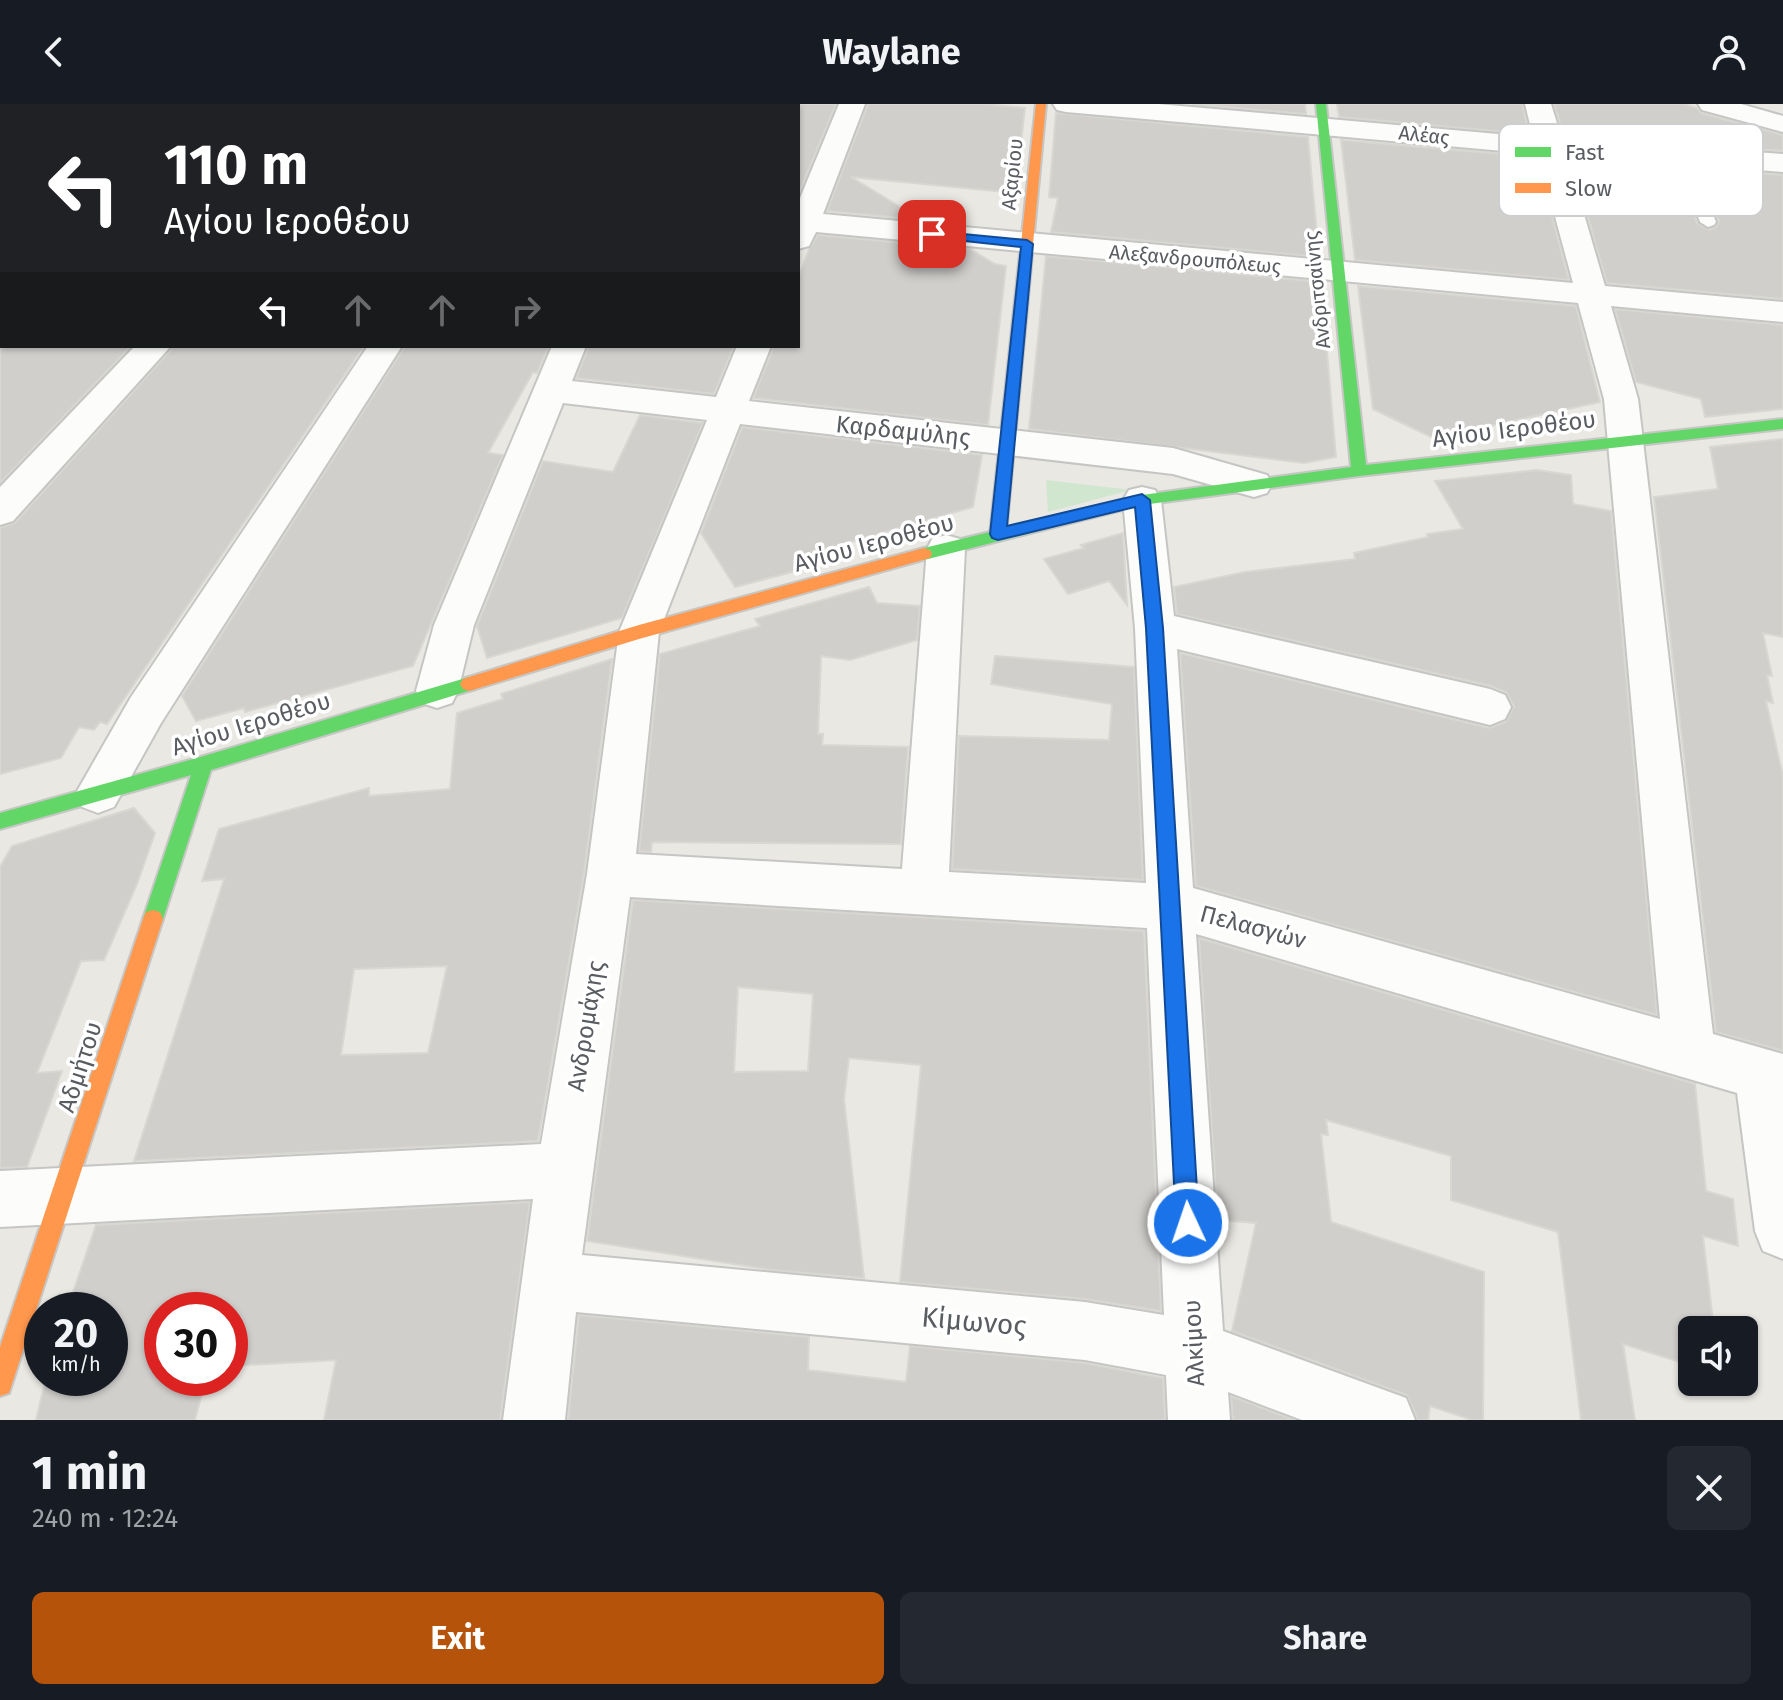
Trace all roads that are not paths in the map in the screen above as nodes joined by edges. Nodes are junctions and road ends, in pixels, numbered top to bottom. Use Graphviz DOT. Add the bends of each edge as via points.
graph roads {
  1 [pos="852,104"];
  2 [pos="1041,104"];
  3 [pos="1066,104"];
  4 [pos="1538,104"];
  5 [pos="1711,104"];
  6 [pos="1322,114"];
  7 [pos="1543,124"];
  8 [pos="1783,124"];
  9 [pos="1499,139"];
  10 [pos="1763,161"];
  11 [pos="1783,163"];
  12 [pos="1569,216"];
  13 [pos="1706,216"];
  14 [pos="1708,222"];
  15 [pos="800,228"];
  16 [pos="1027,244"];
  17 [pos="1338,272"];
  18 [pos="1591,296"];
  19 [pos="1783,312"];
  20 [pos="152,348"];
  21 [pos="384,348"];
  22 [pos="568,348"];
  23 [pos="753,348"];
  24 [pos="550,390"];
  25 [pos="728,411"];
  26 [pos="1783,424"];
  27 [pos="1627,440"];
  28 [pos="1007,443"];
  29 [pos="1359,471"];
  30 [pos="1254,484"];
  31 [pos="1142,500"];
  32 [pos="0,511"];
  33 [pos="998,534"];
  34 [pos="946,549"];
  35 [pos="1155,628"];
  36 [pos="639,632"];
  37 [pos="437,691"];
  38 [pos="1490,707"];
  39 [pos="204,764"];
  40 [pos="98,793"];
  41 [pos="0,821"];
  42 [pos="610,874"];
  43 [pos="924,893"];
  44 [pos="1170,907"];
  45 [pos="1689,1052"];
  46 [pos="1772,1076"];
  47 [pos="564,1170"];
  48 [pos="63,1196"];
  49 [pos="0,1199"];
  50 [pos="1783,1231"];
  51 [pos="550,1281"];
  52 [pos="1195,1350"];
  53 [pos="0,1384"];
  54 [pos="534,1420"];
  55 [pos="1199,1420"];
  56 [pos="1384,1420"];
  1 -- 15 [label="street"];
  2 -- 16 [label="street, Αξαρίου"];
  3 -- 6 [label="street, Αλέας"];
  4 -- 7 [label="street"];
  5 -- 8 [label="street"];
  6 -- 9 [label="street, Αλέας"];
  6 -- 17 [label="street, Ανδριτσαίνης"];
  10 -- 11 [label="street, Αλέας"];
  12 -- 18 [label="street"];
  13 -- 14 [label="lane"];
  15 -- 16 [label="street, Αλεξανδρουπόλεως"];
  16 -- 17 [label="street, Αλεξανδρουπόλεως"];
  16 -- 28 [label="street, Αξαρίου"];
  17 -- 18 [label="street, Αλεξανδρουπόλεως"];
  17 -- 29 [label="street, Ανδριτσαίνης"];
  18 -- 19 [label="street, Αλεξανδρουπόλεως"];
  18 -- 27 [label="street" via="1621,399"];
  20 -- 32 [label="street"];
  21 -- 40 [label="street" via="146,710"];
  22 -- 24 [label="street"];
  23 -- 25 [label="street, Ανδρομάχης"];
  24 -- 25 [label="street, Καρδαμύλης"];
  24 -- 37 [label="street" via="454,625"];
  25 -- 28 [label="street, Καρδαμύλης"];
  25 -- 36 [label="street, Ανδρομάχης"];
  26 -- 27 [label="street, Αγίου Ιεροθέου"];
  27 -- 29 [label="street, Αγίου Ιεροθέου"];
  27 -- 45 [label="street"];
  28 -- 30 [label="street, Καρδαμύλης" via="1173,461"];
  28 -- 33 [label="street, Αξαρίου"];
  29 -- 30 [label="street, Αγίου Ιεροθέου"];
  30 -- 31 [label="street, Αγίου Ιεροθέου"];
  31 -- 33 [label="street, Αγίου Ιεροθέου"];
  31 -- 35 [label="street, Αλκίμου"];
  33 -- 34 [label="street, Αγίου Ιεροθέου"];
  34 -- 36 [label="street, Αγίου Ιεροθέου"];
  34 -- 43 [label="street"];
  35 -- 38 [label="street"];
  35 -- 44 [label="street, Αλκίμου"];
  36 -- 37 [label="street, Αγίου Ιεροθέου"];
  36 -- 42 [label="street, Ανδρομάχης"];
  37 -- 39 [label="street, Αγίου Ιεροθέου"];
  39 -- 40 [label="street, Αγίου Ιεροθέου"];
  39 -- 48 [label="street, Αδμήτου"];
  40 -- 41 [label="street, Αγίου Ιεροθέου"];
  42 -- 43 [label="street, Πελασγών"];
  42 -- 47 [label="street, Ανδρομάχης"];
  43 -- 44 [label="street, Πελασγών"];
  44 -- 45 [label="street, Πελασγών" via="1207,913"];
  44 -- 52 [label="street, Αλκίμου"];
  45 -- 46 [label="street, Πελασγών"];
  46 -- 50 [label="street"];
  47 -- 48 [label="street"];
  47 -- 51 [label="street, Ανδρομάχης"];
  48 -- 49 [label="street"];
  48 -- 53 [label="street, Αδμήτου"];
  51 -- 52 [label="street, Κίμωνος" via="1085,1331"];
  51 -- 54 [label="street, Ανδρομάχης"];
  52 -- 55 [label="street, Αλκίμου"];
  52 -- 56 [label="street, Κίμωνος"];
}
